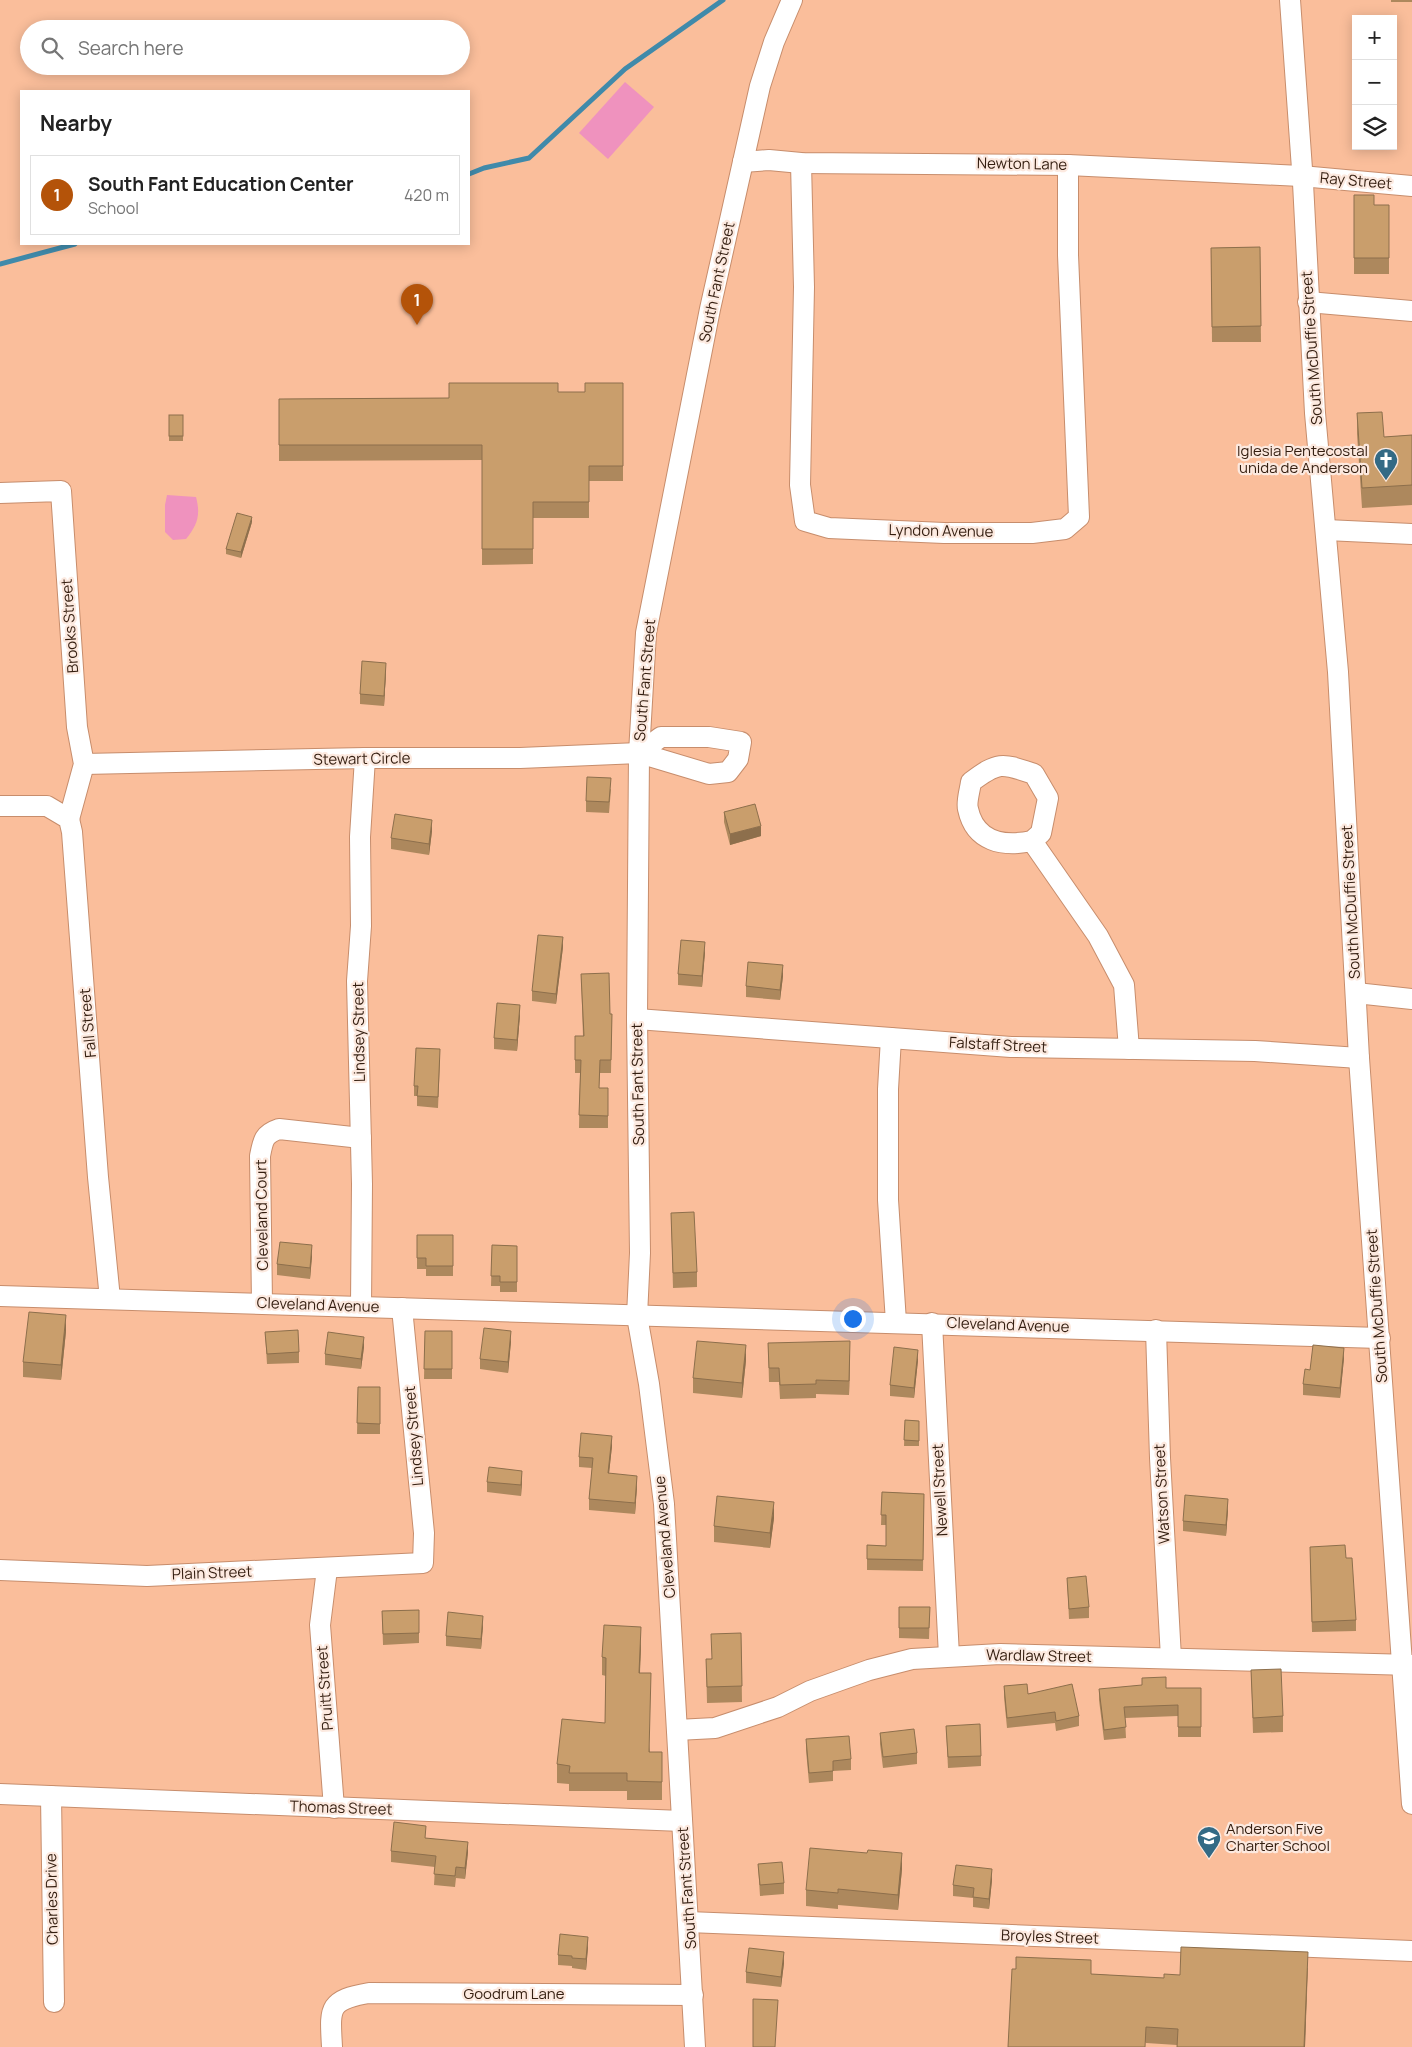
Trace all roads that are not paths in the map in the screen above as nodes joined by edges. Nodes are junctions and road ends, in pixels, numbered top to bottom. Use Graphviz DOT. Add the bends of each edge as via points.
graph roads {
  1 [pos="792,0"];
  2 [pos="1290,0"];
  3 [pos="743,162"];
  4 [pos="802,163"];
  5 [pos="1068,165"];
  6 [pos="1301,176"];
  7 [pos="1412,186"];
  8 [pos="1308,302"];
  9 [pos="1412,311"];
  10 [pos="0,493"];
  11 [pos="1326,530"];
  12 [pos="1412,534"];
  13 [pos="640,753"];
  14 [pos="365,758"];
  15 [pos="84,764"];
  16 [pos="0,806"];
  17 [pos="69,819"];
  18 [pos="1032,841"];
  19 [pos="1356,993"];
  20 [pos="1412,1000"];
  21 [pos="637,1020"];
  22 [pos="891,1038"];
  23 [pos="1129,1049"];
  24 [pos="1359,1058"];
  25 [pos="361,1138"];
  26 [pos="0,1296"];
  27 [pos="110,1299"];
  28 [pos="262,1303"];
  29 [pos="361,1306"];
  30 [pos="402,1308"];
  31 [pos="637,1316"];
  32 [pos="896,1322"];
  33 [pos="932,1323"];
  34 [pos="1156,1330"];
  35 [pos="1380,1338"];
  36 [pos="423,1563"];
  37 [pos="327,1569"];
  38 [pos="0,1570"];
  39 [pos="949,1656"];
  40 [pos="1171,1658"];
  41 [pos="1407,1665"];
  42 [pos="677,1730"];
  43 [pos="0,1794"];
  44 [pos="51,1796"];
  45 [pos="1412,1804"];
  46 [pos="334,1808"];
  47 [pos="682,1821"];
  48 [pos="688,1922"];
  49 [pos="1412,1951"];
  50 [pos="693,1995"];
  51 [pos="54,2002"];
  52 [pos="332,2047"];
  53 [pos="695,2047"];
  1 -- 3 [label="street, South Fant Street" via="760,86"];
  2 -- 6 [label="street, South McDuffie Street"];
  3 -- 4 [label="street, Newton Lane"];
  3 -- 13 [label="street, South Fant Street" via="710,309 646,633"];
  4 -- 5 [label="street, Newton Lane"];
  4 -- 5 [label="street, Lyndon Avenue" via="804,287 800,485 805,521 829,528 944,533 1065,529 1079,517 1068,255"];
  5 -- 6 [label="street, Newton Lane"];
  6 -- 7 [label="street, Ray Street"];
  6 -- 8 [label="street, South McDuffie Street"];
  8 -- 9 [label="street"];
  8 -- 11 [label="street, South McDuffie Street"];
  10 -- 15 [label="street, Brooks Street" via="61,491 77,727"];
  11 -- 12 [label="street"];
  11 -- 19 [label="street, South McDuffie Street" via="1338,672"];
  13 -- 14 [label="street, Stewart Circle" via="520,758"];
  13 -- 21 [label="street, South Fant Street"];
  14 -- 15 [label="street, Stewart Circle"];
  14 -- 25 [label="street, Lindsey Street" via="357,981"];
  15 -- 17 [label="street, Brooks Street"];
  16 -- 17 [label="street" via="47,806"];
  17 -- 27 [label="street, Fall Street"];
  18 -- 18 [label="street" via="1017,844 993,841 977,831 967,808 971,782 987,770 1004,764 1034,774 1048,798 1041,833"];
  18 -- 23 [label="street" via="1098,936 1124,985"];
  19 -- 20 [label="street"];
  19 -- 24 [label="street, South McDuffie Street"];
  21 -- 22 [label="street, Falstaff Street"];
  21 -- 31 [label="street, South Fant Street" via="640,1253"];
  22 -- 23 [label="street, Falstaff Street" via="1012,1047"];
  22 -- 32 [label="street" via="888,1200"];
  23 -- 24 [label="street, Falstaff Street" via="1255,1051"];
  24 -- 35 [label="street, South McDuffie Street"];
  25 -- 28 [label="street, Cleveland Court" via="280,1130 263,1138 260,1156"];
  25 -- 29 [label="street, Lindsey Street"];
  26 -- 27 [label="street, Cleveland Avenue"];
  27 -- 28 [label="street, Cleveland Avenue"];
  28 -- 29 [label="street, Cleveland Avenue"];
  29 -- 30 [label="street, Cleveland Avenue"];
  30 -- 31 [label="street, Cleveland Avenue"];
  30 -- 36 [label="street, Lindsey Street" via="424,1533"];
  31 -- 32 [label="street, Cleveland Avenue"];
  31 -- 42 [label="street, Cleveland Avenue" via="664,1504"];
  32 -- 33 [label="street, Cleveland Avenue"];
  33 -- 34 [label="street, Cleveland Avenue"];
  33 -- 39 [label="street, Newell Street"];
  34 -- 35 [label="street, Cleveland Avenue"];
  34 -- 40 [label="street, Watson Street"];
  35 -- 41 [label="street, South McDuffie Street"];
  36 -- 37 [label="street, Plain Street"];
  37 -- 38 [label="street, Plain Street" via="147,1576"];
  37 -- 46 [label="street, Pruitt Street" via="320,1625"];
  39 -- 40 [label="street, Wardlaw Street"];
  39 -- 42 [label="street, Wardlaw Street" via="912,1659 869,1670 810,1691 778,1707 715,1728"];
  40 -- 41 [label="street, Wardlaw Street"];
  41 -- 45 [label="street, South McDuffie Street"];
  42 -- 47 [label="street, South Fant Street"];
  43 -- 44 [label="street, Thomas Street"];
  44 -- 46 [label="street, Thomas Street"];
  44 -- 51 [label="street, Charles Drive"];
  46 -- 47 [label="street, Thomas Street"];
  47 -- 48 [label="street, South Fant Street"];
  48 -- 49 [label="street, Broyles Street"];
  48 -- 50 [label="street, South Fant Street"];
  50 -- 52 [label="street, Goodrum Lane" via="369,1993 348,1997 337,2004 330,2016"];
  50 -- 53 [label="street, South Fant Street"];
}
